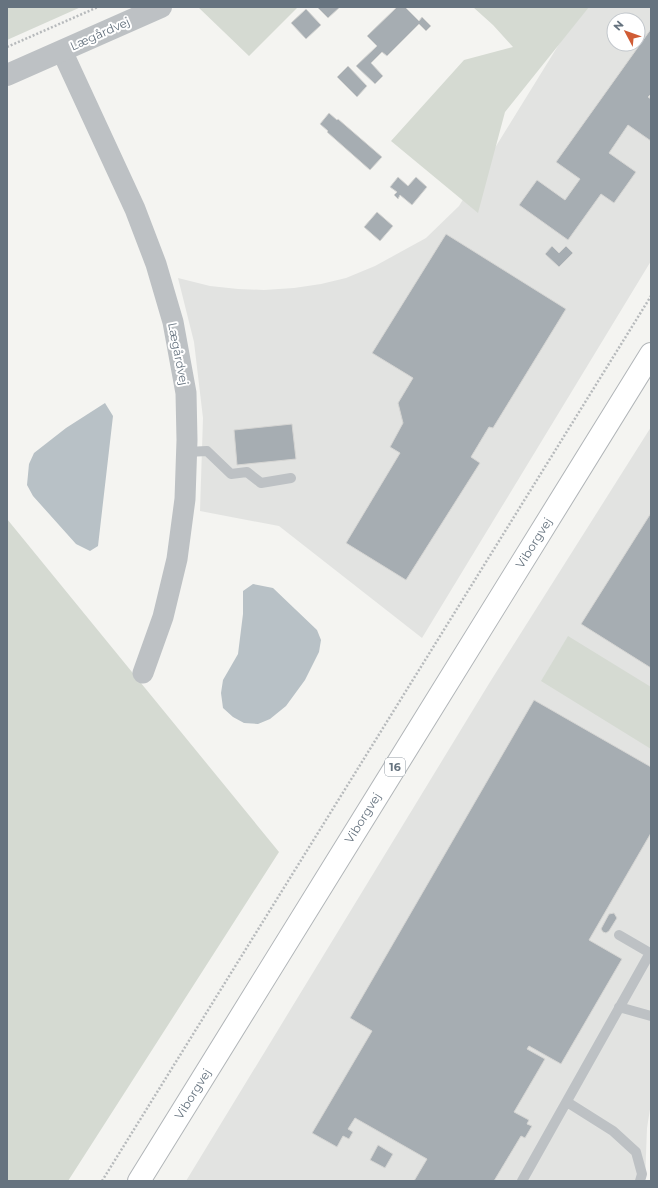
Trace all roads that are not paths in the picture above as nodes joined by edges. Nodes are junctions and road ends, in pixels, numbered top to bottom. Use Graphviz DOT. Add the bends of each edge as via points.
graph roads {
  1 [pos="161,7"];
  2 [pos="62,51"];
  3 [pos="7,75"];
  4 [pos="651,354"];
  5 [pos="187,452"];
  6 [pos="291,478"];
  7 [pos="143,673"];
  8 [pos="619,935"];
  9 [pos="650,949"];
  10 [pos="619,1007"];
  11 [pos="651,1016"];
  12 [pos="567,1102"];
  13 [pos="138,1181"];
  14 [pos="522,1181"];
  15 [pos="640,1181"];
  1 -- 2 [label="street, Lægårdvej"];
  2 -- 3 [label="street, Lægårdvej"];
  2 -- 5 [label="street, Lægårdvej" via="135,209 156,264 173,322 186,393"];
  4 -- 13 [label="main road, Viborgvej / 16"];
  5 -- 6 [label="lane" via="207,451 230,474 247,472 261,482"];
  5 -- 7 [label="street, Lægårdvej" via="185,500 177,559 163,617"];
  8 -- 9 [label="lane"];
  9 -- 10 [label="lane"];
  10 -- 11 [label="lane"];
  10 -- 12 [label="lane"];
  12 -- 14 [label="lane"];
  12 -- 15 [label="lane" via="613,1131 636,1152 642,1174"];
}
